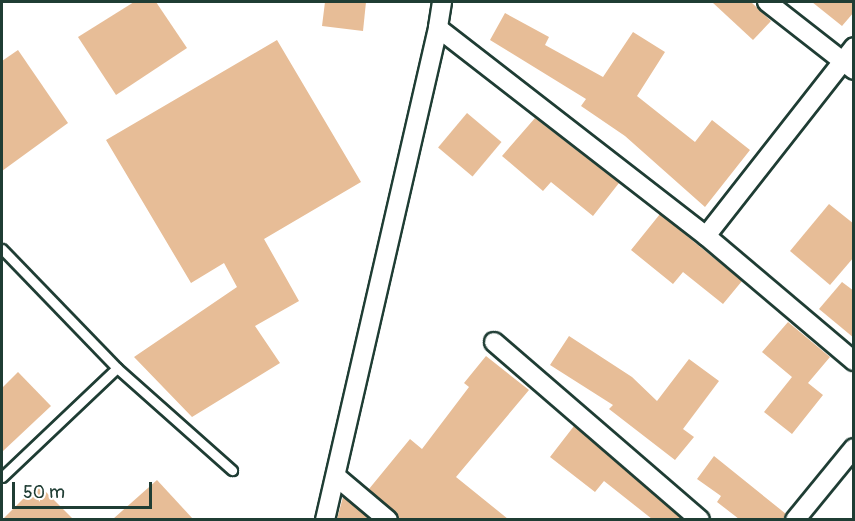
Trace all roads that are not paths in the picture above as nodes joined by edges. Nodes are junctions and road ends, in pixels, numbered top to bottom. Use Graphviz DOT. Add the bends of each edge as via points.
graph roads {
  1 [pos="442,2"];
  2 [pos="767,2"];
  3 [pos="438,28"];
  4 [pos="854,47"];
  5 [pos="847,65"];
  6 [pos="706,236"];
  7 [pos="2,249"];
  8 [pos="494,342"];
  9 [pos="854,362"];
  10 [pos="117,368"];
  11 [pos="854,448"];
  12 [pos="232,470"];
  13 [pos="2,477"];
  14 [pos="338,478"];
  15 [pos="326,519"];
  16 [pos="388,519"];
  17 [pos="700,519"];
  18 [pos="795,519"];
  1 -- 3 [label="street"];
  2 -- 5 [label="street"];
  3 -- 6 [label="street"];
  3 -- 14 [label="street"];
  4 -- 5 [label="street"];
  5 -- 6 [label="street"];
  6 -- 9 [label="street"];
  7 -- 10 [label="lane"];
  8 -- 17 [label="street"];
  10 -- 12 [label="lane"];
  10 -- 13 [label="lane"];
  11 -- 18 [label="street"];
  14 -- 15 [label="street"];
  14 -- 16 [label="street"];
}
